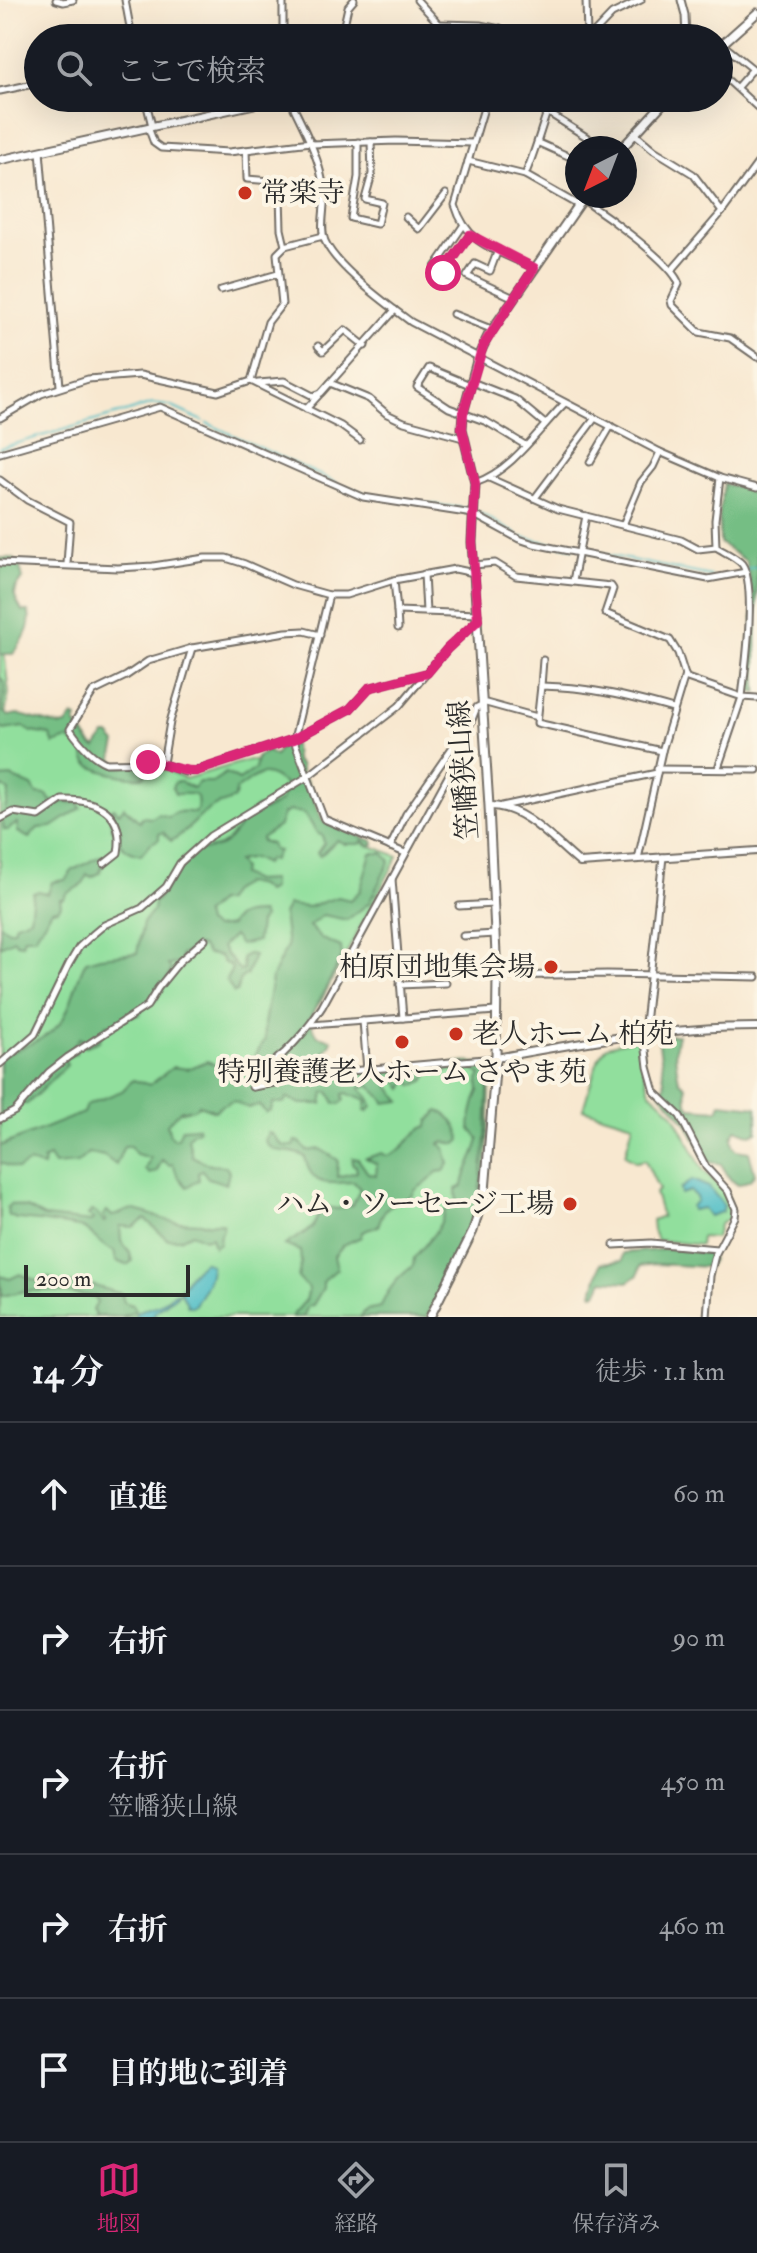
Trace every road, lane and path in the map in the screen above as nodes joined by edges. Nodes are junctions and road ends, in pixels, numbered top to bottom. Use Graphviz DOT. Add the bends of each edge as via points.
graph roads {
  1 [pos="56,0"];
  2 [pos="73,0"];
  3 [pos="125,0"];
  4 [pos="283,0"];
  5 [pos="354,0"];
  6 [pos="417,0"];
  7 [pos="586,0"];
  8 [pos="641,0"];
  9 [pos="681,0"];
  10 [pos="757,13"];
  11 [pos="129,24"];
  12 [pos="283,24"];
  13 [pos="344,24"];
  14 [pos="439,24"];
  15 [pos="587,24"];
  16 [pos="602,24"];
  17 [pos="685,24"];
  18 [pos="733,34"];
  19 [pos="733,55"];
  20 [pos="733,84"];
  21 [pos="24,86"];
  22 [pos="737,87"];
  23 [pos="0,91"];
  24 [pos="757,107"];
  25 [pos="148,112"];
  26 [pos="216,112"];
  27 [pos="296,112"];
  28 [pos="483,112"];
  29 [pos="547,112"];
  30 [pos="655,112"];
  31 [pos="150,126"];
  32 [pos="635,134"];
  33 [pos="585,136"];
  34 [pos="358,142"];
  35 [pos="371,142"];
  36 [pos="312,143"];
  37 [pos="473,143"];
  38 [pos="539,143"];
  39 [pos="246,150"];
  40 [pos="40,151"];
  41 [pos="565,155"];
  42 [pos="0,160"];
  43 [pos="468,161"];
  44 [pos="757,164"];
  45 [pos="525,175"];
  46 [pos="565,193"];
  47 [pos="446,194"];
  48 [pos="576,208"];
  49 [pos="594,208"];
  50 [pos="722,212"];
  51 [pos="406,217"];
  52 [pos="463,226"];
  53 [pos="470,235"];
  54 [pos="323,236"];
  55 [pos="285,246"];
  56 [pos="498,250"];
  57 [pos="534,268"];
  58 [pos="672,270"];
  59 [pos="278,274"];
  60 [pos="221,290"];
  61 [pos="514,298"];
  62 [pos="395,310"];
  63 [pos="453,314"];
  64 [pos="491,329"];
  65 [pos="318,346"];
  66 [pos="365,346"];
  67 [pos="478,357"];
  68 [pos="757,357"];
  69 [pos="251,381"];
  70 [pos="258,383"];
  71 [pos="330,383"];
  72 [pos="471,384"];
  73 [pos="60,386"];
  74 [pos="321,393"];
  75 [pos="565,403"];
  76 [pos="306,409"];
  77 [pos="463,413"];
  78 [pos="0,418"];
  79 [pos="595,418"];
  80 [pos="545,424"];
  81 [pos="611,426"];
  82 [pos="463,438"];
  83 [pos="360,440"];
  84 [pos="525,445"];
  85 [pos="660,452"];
  86 [pos="0,453"];
  87 [pos="590,462"];
  88 [pos="489,478"];
  89 [pos="720,478"];
  90 [pos="0,480"];
  91 [pos="475,483"];
  92 [pos="757,488"];
  93 [pos="535,498"];
  94 [pos="473,514"];
  95 [pos="586,516"];
  96 [pos="623,525"];
  97 [pos="716,547"];
  98 [pos="578,553"];
  99 [pos="0,563"];
  100 [pos="67,564"];
  101 [pos="474,570"];
  102 [pos="746,570"];
  103 [pos="424,574"];
  104 [pos="394,580"];
  105 [pos="573,581"];
  106 [pos="329,595"];
  107 [pos="397,611"];
  108 [pos="426,612"];
  109 [pos="478,617"];
  110 [pos="398,628"];
  111 [pos="320,635"];
  112 [pos="192,648"];
  113 [pos="543,660"];
  114 [pos="427,673"];
  115 [pos="685,675"];
  116 [pos="541,686"];
  117 [pos="742,697"];
  118 [pos="757,698"];
  119 [pos="481,704"];
  120 [pos="673,709"];
  121 [pos="537,717"];
  122 [pos="472,722"];
  123 [pos="294,739"];
  124 [pos="662,751"];
  125 [pos="163,763"];
  126 [pos="718,768"];
  127 [pos="757,770"];
  128 [pos="657,771"];
  129 [pos="307,777"];
  130 [pos="489,806"];
  131 [pos="502,806"];
  132 [pos="0,819"];
  133 [pos="390,847"];
  134 [pos="757,851"];
  135 [pos="405,853"];
  136 [pos="663,856"];
  137 [pos="638,859"];
  138 [pos="104,864"];
  139 [pos="392,879"];
  140 [pos="494,904"];
  141 [pos="459,906"];
  142 [pos="495,934"];
  143 [pos="463,936"];
  144 [pos="205,939"];
  145 [pos="650,974"];
  146 [pos="497,976"];
  147 [pos="757,977"];
  148 [pos="446,983"];
  149 [pos="400,985"];
  150 [pos="497,1011"];
  151 [pos="403,1018"];
  152 [pos="363,1021"];
  153 [pos="310,1025"];
  154 [pos="757,1027"];
  155 [pos="644,1033"];
  156 [pos="496,1058"];
  157 [pos="0,1064"];
  158 [pos="367,1070"];
  159 [pos="0,1119"];
  160 [pos="614,1245"];
  161 [pos="717,1249"];
  162 [pos="430,1317"];
  163 [pos="707,1317"];
  1 -- 2 [label="street"];
  3 -- 11 [label="street"];
  4 -- 12 [label="street"];
  5 -- 13 [label="street"];
  6 -- 14 [label="street"];
  7 -- 15 [label="street"];
  8 -- 16 [label="street"];
  9 -- 17 [label="street"];
  10 -- 18 [label="main road"];
  19 -- 22 [label="street" via="753,69"];
  20 -- 22 [label="street"];
  21 -- 23 [label="street"];
  22 -- 24 [label="street"];
  25 -- 31 [label="street"];
  26 -- 31 [label="main road"];
  27 -- 36 [label="street"];
  28 -- 37 [label="street"];
  29 -- 33 [label="street"];
  29 -- 38 [label="street"];
  30 -- 32 [label="main road"];
  31 -- 39 [label="street" via="154,143 161,148"];
  31 -- 40 [label="main road"];
  32 -- 50 [label="street" via="693,174"];
  34 -- 35 [label="street"];
  34 -- 35 [label="street" via="351,218 377,224 382,203 365,199 372,174"];
  34 -- 36 [label="street"];
  35 -- 37 [label="street"];
  36 -- 39 [label="street"];
  36 -- 54 [label="street" via="325,196"];
  37 -- 43 [label="street"];
  38 -- 41 [label="street"];
  38 -- 45 [label="street"];
  39 -- 55 [label="street" via="247,179 271,181 273,195 280,195"];
  40 -- 42 [label="main road"];
  40 -- 73 [label="street"];
  43 -- 45 [label="street"];
  43 -- 52 [label="street" via="455,205"];
  44 -- 50 [label="street"];
  45 -- 46 [label="street"];
  47 -- 51 [label="street" via="419,229"];
  48 -- 57 [label="main road, 笠幡狭山線"];
  49 -- 58 [label="street"];
  50 -- 58 [label="street"];
  52 -- 53 [label="street"];
  52 -- 53 [label="street" via="435,267 443,273"];
  53 -- 56 [label="street"];
  54 -- 55 [label="street"];
  54 -- 62 [label="street" via="335,256"];
  55 -- 59 [label="street" via="277,254"];
  56 -- 57 [label="street"];
  56 -- 61 [label="street" via="490,271 475,264 467,276"];
  57 -- 61 [label="main road, 笠幡狭山線"];
  58 -- 68 [label="street" via="679,284 671,301 675,308 699,332 730,338"];
  59 -- 60 [label="street"];
  59 -- 69 [label="street" via="282,304 268,322"];
  61 -- 64 [label="main road, 笠幡狭山線"];
  62 -- 66 [label="street"];
  62 -- 67 [label="street"];
  63 -- 64 [label="street"];
  64 -- 67 [label="main road, 笠幡狭山線"];
  65 -- 66 [label="street" via="323,351 345,330"];
  66 -- 71 [label="street"];
  67 -- 72 [label="main road, 笠幡狭山線"];
  67 -- 75 [label="street"];
  69 -- 70 [label="street"];
  69 -- 73 [label="street" via="218,392 140,375"];
  70 -- 74 [label="street" via="277,380 313,396"];
  70 -- 76 [label="street"];
  71 -- 74 [label="street"];
  71 -- 82 [label="street" via="412,425"];
  72 -- 77 [label="main road, 笠幡狭山線"];
  72 -- 77 [label="street" via="429,368 417,387"];
  72 -- 80 [label="street" via="515,399"];
  73 -- 78 [label="street"];
  74 -- 76 [label="street"];
  75 -- 79 [label="street"];
  75 -- 80 [label="street"];
  76 -- 83 [label="street"];
  77 -- 82 [label="main road, 笠幡狭山線"];
  77 -- 84 [label="street"];
  79 -- 81 [label="street"];
  79 -- 93 [label="street"];
  80 -- 84 [label="street"];
  81 -- 85 [label="street"];
  81 -- 87 [label="street"];
  82 -- 91 [label="main road, 笠幡狭山線"];
  84 -- 88 [label="street"];
  85 -- 89 [label="street"];
  85 -- 96 [label="street"];
  86 -- 94 [label="street" via="160,407 363,497"];
  88 -- 91 [label="street"];
  88 -- 93 [label="street"];
  89 -- 92 [label="street"];
  89 -- 97 [label="street"];
  90 -- 100 [label="street" via="70,522"];
  91 -- 94 [label="main road, 笠幡狭山線"];
  93 -- 95 [label="street"];
  94 -- 98 [label="street" via="519,539"];
  94 -- 101 [label="main road, 笠幡狭山線"];
  95 -- 96 [label="street"];
  95 -- 98 [label="street"];
  96 -- 97 [label="street" via="698,549"];
  97 -- 102 [label="street"];
  98 -- 102 [label="street" via="708,579"];
  98 -- 105 [label="street"];
  99 -- 100 [label="street"];
  100 -- 106 [label="street" via="130,567 226,558"];
  101 -- 103 [label="street"];
  101 -- 105 [label="street" via="495,563 516,576"];
  101 -- 109 [label="main road, 笠幡狭山線"];
  102 -- 117 [label="street" via="751,602"];
  103 -- 104 [label="street"];
  103 -- 108 [label="street"];
  104 -- 106 [label="street"];
  104 -- 107 [label="street"];
  105 -- 115 [label="street" via="611,586 605,613 670,640"];
  106 -- 111 [label="street"];
  107 -- 108 [label="street"];
  107 -- 110 [label="street"];
  108 -- 109 [label="street"];
  109 -- 114 [label="street"];
  109 -- 119 [label="main road, 笠幡狭山線"];
  111 -- 112 [label="street" via="286,632"];
  111 -- 123 [label="street"];
  112 -- 125 [label="street"];
  112 -- 125 [label="street" via="157,657 99,688 70,729 106,763"];
  113 -- 116 [label="street"];
  114 -- 123 [label="street" via="369,688 350,709"];
  114 -- 129 [label="street" via="399,706"];
  115 -- 117 [label="street"];
  115 -- 120 [label="street"];
  116 -- 120 [label="street" via="609,691"];
  116 -- 121 [label="street"];
  117 -- 118 [label="street"];
  117 -- 126 [label="street"];
  119 -- 121 [label="street"];
  119 -- 122 [label="street"];
  119 -- 130 [label="main road, 笠幡狭山線"];
  120 -- 124 [label="street"];
  121 -- 124 [label="street" via="537,723"];
  122 -- 133 [label="street" via="406,814"];
  122 -- 135 [label="street"];
  123 -- 125 [label="street" via="196,771"];
  123 -- 129 [label="street"];
  124 -- 128 [label="street"];
  126 -- 127 [label="street"];
  126 -- 128 [label="street"];
  128 -- 131 [label="street"];
  128 -- 137 [label="street"];
  129 -- 133 [label="street" via="324,819"];
  129 -- 157 [label="street" via="210,836 142,908 104,925 79,947 35,1034"];
  130 -- 131 [label="street"];
  130 -- 140 [label="main road, 笠幡狭山線"];
  131 -- 137 [label="street" via="580,863"];
  132 -- 138 [label="street" via="13,812 39,816 62,800 99,806 111,815 120,836 118,853"];
  133 -- 135 [label="street"];
  134 -- 136 [label="street"];
  135 -- 139 [label="street"];
  136 -- 137 [label="street"];
  136 -- 145 [label="street"];
  139 -- 149 [label="street"];
  139 -- 153 [label="street"];
  140 -- 141 [label="street"];
  140 -- 142 [label="main road, 笠幡狭山線"];
  142 -- 143 [label="street"];
  142 -- 146 [label="main road, 笠幡狭山線"];
  144 -- 159 [label="street" via="180,961 147,1006 68,1057 15,1111"];
  145 -- 146 [label="street"];
  145 -- 147 [label="street"];
  145 -- 155 [label="street"];
  146 -- 150 [label="main road, 笠幡狭山線"];
  148 -- 149 [label="street"];
  149 -- 151 [label="street"];
  150 -- 151 [label="street"];
  150 -- 156 [label="main road, 笠幡狭山線"];
  151 -- 152 [label="street"];
  152 -- 153 [label="street"];
  152 -- 158 [label="street"];
  153 -- 158 [label="street" via="252,1087"];
  154 -- 155 [label="street"];
  155 -- 156 [label="street"];
  155 -- 161 [label="street" via="655,1092 680,1116 706,1167 736,1209"];
  156 -- 158 [label="street"];
  156 -- 162 [label="main road, 笠幡狭山線" via="485,1191 473,1231"];
  160 -- 161 [label="street"];
  161 -- 163 [label="street"];
}
